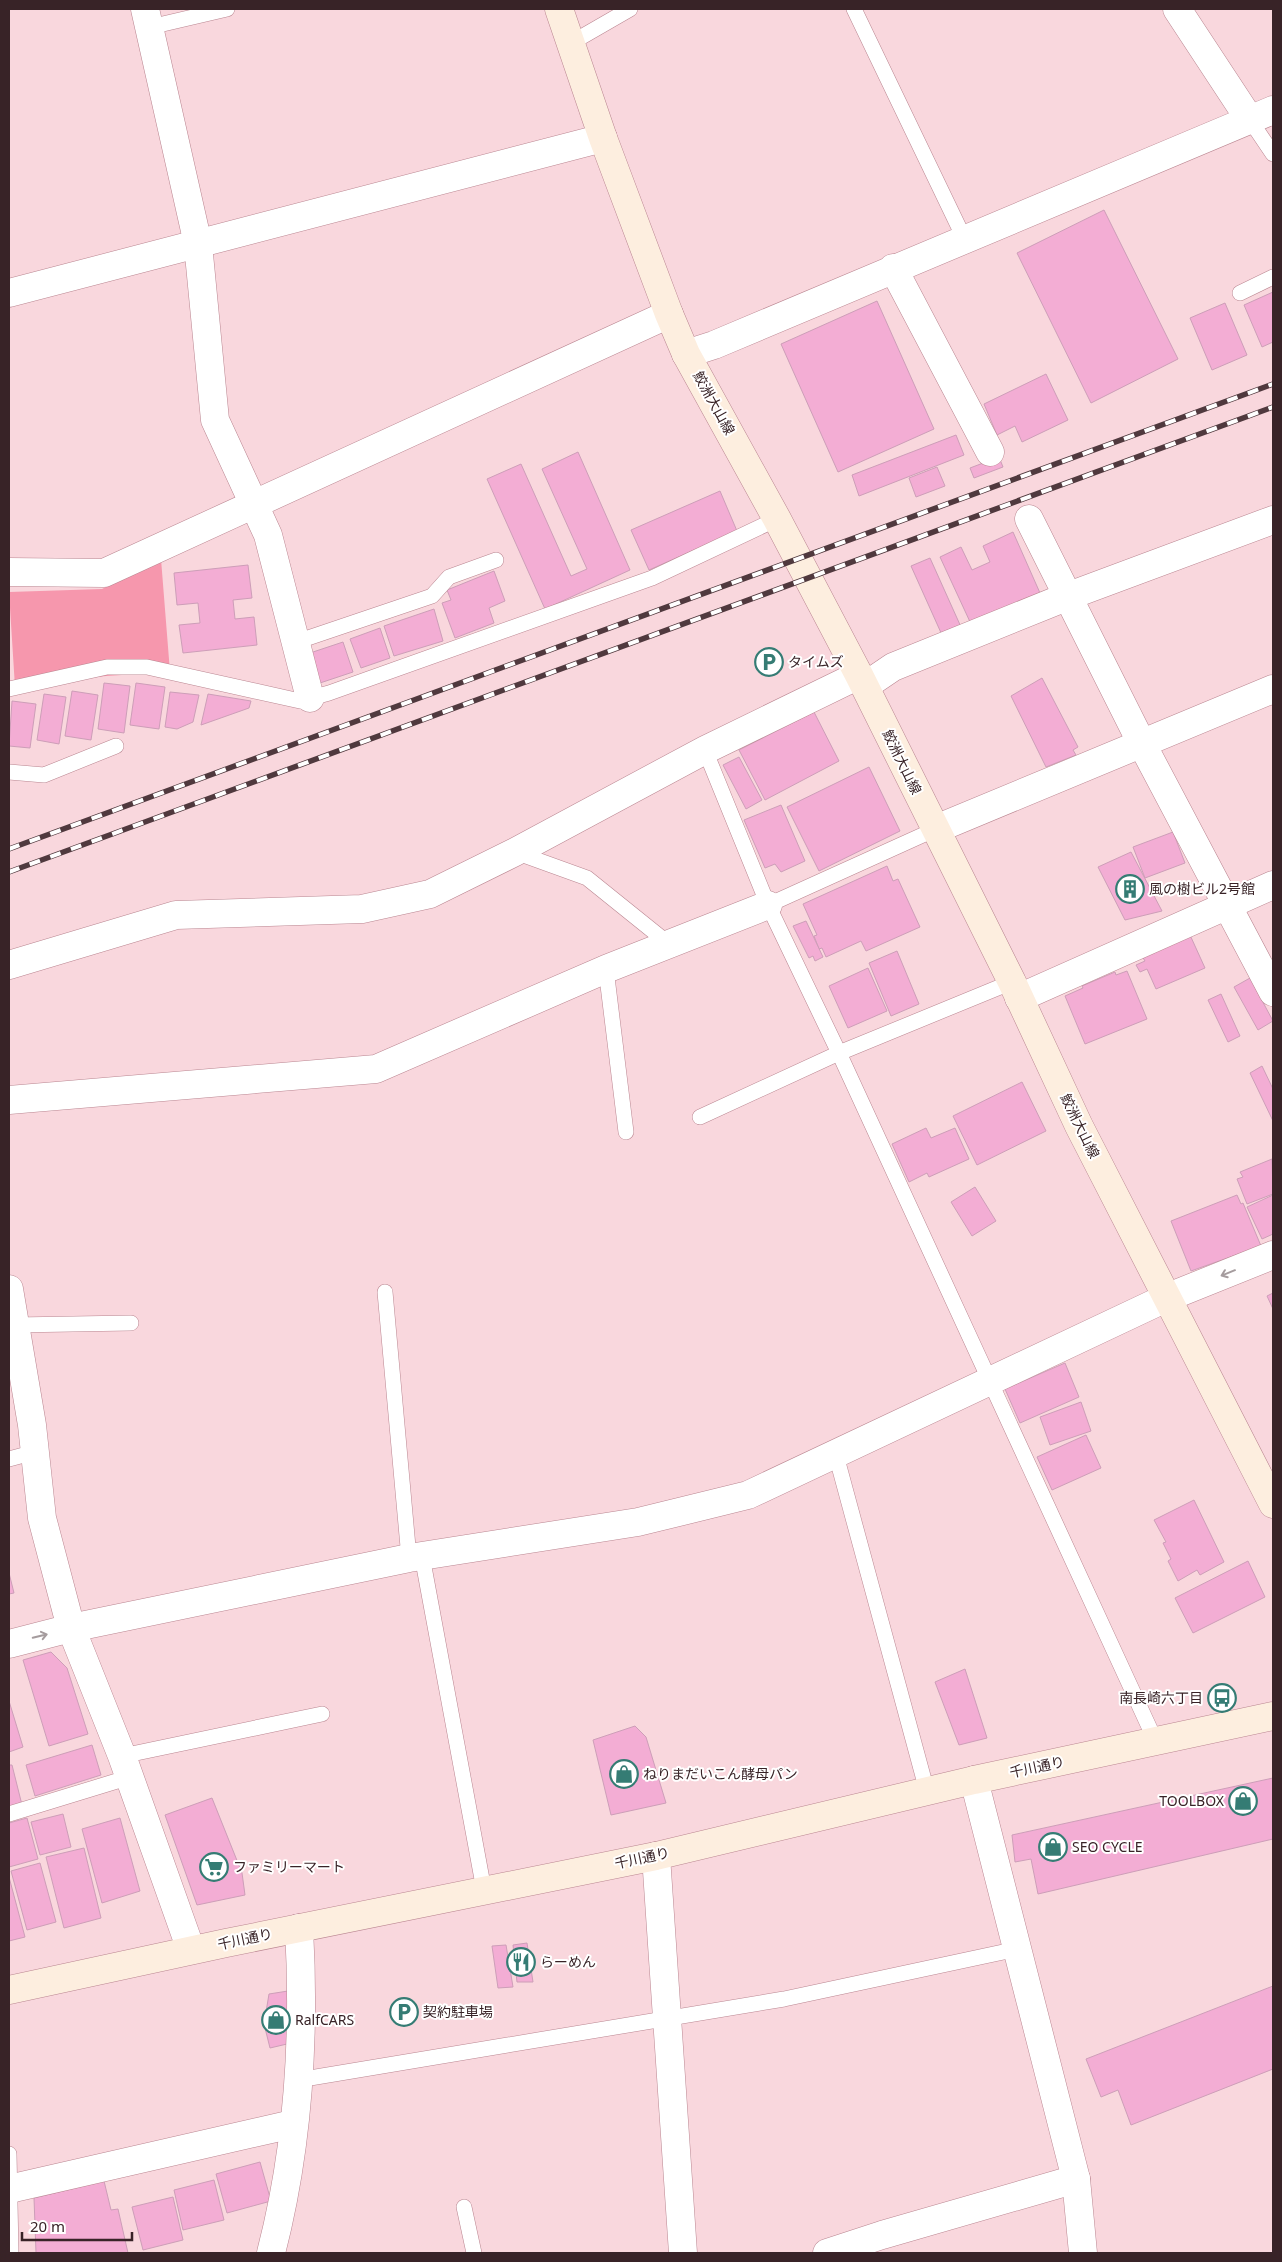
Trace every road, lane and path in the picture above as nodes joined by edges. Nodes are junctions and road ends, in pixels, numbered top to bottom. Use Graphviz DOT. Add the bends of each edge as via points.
graph roads {
  1 [pos="227,9"];
  2 [pos="559,9"];
  3 [pos="630,9"];
  4 [pos="854,9"];
  5 [pos="1179,9"];
  6 [pos="147,18"];
  7 [pos="571,44"];
  8 [pos="1262,115"];
  9 [pos="603,138"];
  10 [pos="1273,154"];
  11 [pos="964,238"];
  12 [pos="198,244"];
  13 [pos="893,268"];
  14 [pos="1273,277"];
  15 [pos="9,293"];
  16 [pos="1240,293"];
  17 [pos="669,314"];
  18 [pos="686,354"];
  19 [pos="990,452"];
  20 [pos="254,505"];
  21 [pos="777,519"];
  22 [pos="1029,520"];
  23 [pos="1273,520"];
  24 [pos="496,560"];
  25 [pos="9,572"];
  26 [pos="1066,597"];
  27 [pos="296,642"];
  28 [pos="862,680"];
  29 [pos="9,688"];
  30 [pos="1273,689"];
  31 [pos="310,698"];
  32 [pos="1142,744"];
  33 [pos="116,746"];
  34 [pos="705,750"];
  35 [pos="9,772"];
  36 [pos="936,829"];
  37 [pos="515,852"];
  38 [pos="1273,885"];
  39 [pos="768,905"];
  40 [pos="1227,905"];
  41 [pos="669,944"];
  42 [pos="9,965"];
  43 [pos="606,969"];
  44 [pos="1015,990"];
  45 [pos="1273,992"];
  46 [pos="840,1053"];
  47 [pos="9,1100"];
  48 [pos="700,1118"];
  49 [pos="626,1132"];
  50 [pos="1273,1255"];
  51 [pos="9,1289"];
  52 [pos="385,1292"];
  53 [pos="1166,1298"];
  54 [pos="131,1323"];
  55 [pos="15,1325"];
  56 [pos="991,1379"];
  57 [pos="20,1427"];
  58 [pos="35,1452"];
  59 [pos="836,1456"];
  60 [pos="9,1459"];
  61 [pos="1273,1504"];
  62 [pos="415,1557"];
  63 [pos="71,1628"];
  64 [pos="9,1644"];
  65 [pos="322,1714"];
  66 [pos="1273,1716"];
  67 [pos="1156,1742"];
  68 [pos="126,1767"];
  69 [pos="974,1780"];
  70 [pos="927,1792"];
  71 [pos="9,1814"];
  72 [pos="656,1856"];
  73 [pos="484,1890"];
  74 [pos="299,1928"];
  75 [pos="1017,1949"];
  76 [pos="191,1950"];
  77 [pos="9,1990"];
  78 [pos="668,2020"];
  79 [pos="298,2080"];
  80 [pos="293,2124"];
  81 [pos="9,2154"];
  82 [pos="1076,2179"];
  83 [pos="10,2189"];
  84 [pos="464,2207"];
  85 [pos="11,2253"];
  86 [pos="271,2253"];
  87 [pos="474,2253"];
  88 [pos="683,2253"];
  89 [pos="827,2253"];
  90 [pos="1083,2253"];
  1 -- 6 [label="lane"];
  2 -- 7 [label="main road, 鮫洲大山線"];
  3 -- 7 [label="lane"];
  4 -- 11 [label="lane"];
  5 -- 8 [label="street"];
  6 -- 12 [label="street"];
  7 -- 9 [label="main road, 鮫洲大山線"];
  8 -- 10 [label="lane"];
  8 -- 11 [label="street"];
  9 -- 12 [label="street"];
  9 -- 17 [label="main road, 鮫洲大山線"];
  11 -- 13 [label="street"];
  12 -- 15 [label="street"];
  12 -- 20 [label="street" via="215,420"];
  13 -- 18 [label="street"];
  13 -- 19 [label="street"];
  14 -- 16 [label="lane"];
  17 -- 18 [label="main road, 鮫洲大山線"];
  17 -- 20 [label="street"];
  18 -- 21 [label="main road, 鮫洲大山線"];
  20 -- 25 [label="street" via="104,572"];
  20 -- 27 [label="street" via="268,535"];
  21 -- 28 [label="main road, 鮫洲大山線"];
  21 -- 31 [label="lane" via="652,578"];
  22 -- 26 [label="street"];
  23 -- 26 [label="street"];
  24 -- 27 [label="lane" via="449,577 432,596"];
  26 -- 28 [label="street"];
  26 -- 32 [label="street"];
  27 -- 31 [label="street"];
  28 -- 34 [label="street"];
  28 -- 36 [label="main road, 鮫洲大山線"];
  29 -- 31 [label="lane" via="107,667 148,667 300,701"];
  30 -- 32 [label="street"];
  32 -- 36 [label="street"];
  32 -- 40 [label="street"];
  33 -- 35 [label="lane" via="44,775"];
  34 -- 37 [label="street"];
  34 -- 39 [label="lane"];
  36 -- 39 [label="lane"];
  36 -- 44 [label="main road, 鮫洲大山線"];
  37 -- 41 [label="lane" via="587,878"];
  37 -- 42 [label="street" via="430,894 362,908 176,915"];
  38 -- 40 [label="street"];
  39 -- 41 [label="street"];
  39 -- 46 [label="lane"];
  40 -- 44 [label="street"];
  40 -- 45 [label="street"];
  41 -- 43 [label="street"];
  43 -- 47 [label="street" via="376,1069"];
  43 -- 49 [label="lane"];
  44 -- 46 [label="lane"];
  44 -- 53 [label="main road, 鮫洲大山線"];
  46 -- 48 [label="lane"];
  46 -- 56 [label="lane"];
  50 -- 53 [label="street, one-way"];
  51 -- 55 [label="street"];
  52 -- 62 [label="lane"];
  53 -- 56 [label="street"];
  53 -- 61 [label="main road, 鮫洲大山線"];
  54 -- 55 [label="lane"];
  55 -- 57 [label="street"];
  56 -- 59 [label="street"];
  56 -- 67 [label="lane"];
  57 -- 58 [label="street"];
  58 -- 60 [label="lane"];
  58 -- 63 [label="street" via="42,1518"];
  59 -- 62 [label="street" via="748,1496 638,1522"];
  59 -- 70 [label="lane"];
  62 -- 63 [label="street"];
  62 -- 73 [label="lane"];
  64 -- 63 [label="street, one-way"];
  63 -- 68 [label="street"];
  65 -- 68 [label="lane"];
  66 -- 67 [label="main road, 千川通り"];
  67 -- 69 [label="main road, 千川通り"];
  68 -- 71 [label="lane"];
  68 -- 76 [label="street"];
  69 -- 70 [label="main road, 千川通り"];
  69 -- 75 [label="street"];
  70 -- 72 [label="main road, 千川通り"];
  72 -- 73 [label="main road, 千川通り"];
  72 -- 78 [label="street"];
  73 -- 74 [label="main road, 千川通り"];
  74 -- 76 [label="main road, 千川通り"];
  74 -- 79 [label="street" via="302,1978"];
  75 -- 78 [label="lane" via="784,1999"];
  75 -- 82 [label="street"];
  76 -- 77 [label="main road, 千川通り"];
  78 -- 79 [label="lane"];
  78 -- 88 [label="street"];
  79 -- 80 [label="street"];
  80 -- 83 [label="street"];
  80 -- 86 [label="street" via="280,2220"];
  81 -- 83 [label="lane"];
  82 -- 89 [label="street" via="882,2234"];
  82 -- 90 [label="street"];
  83 -- 85 [label="lane"];
  84 -- 87 [label="lane"];
}
